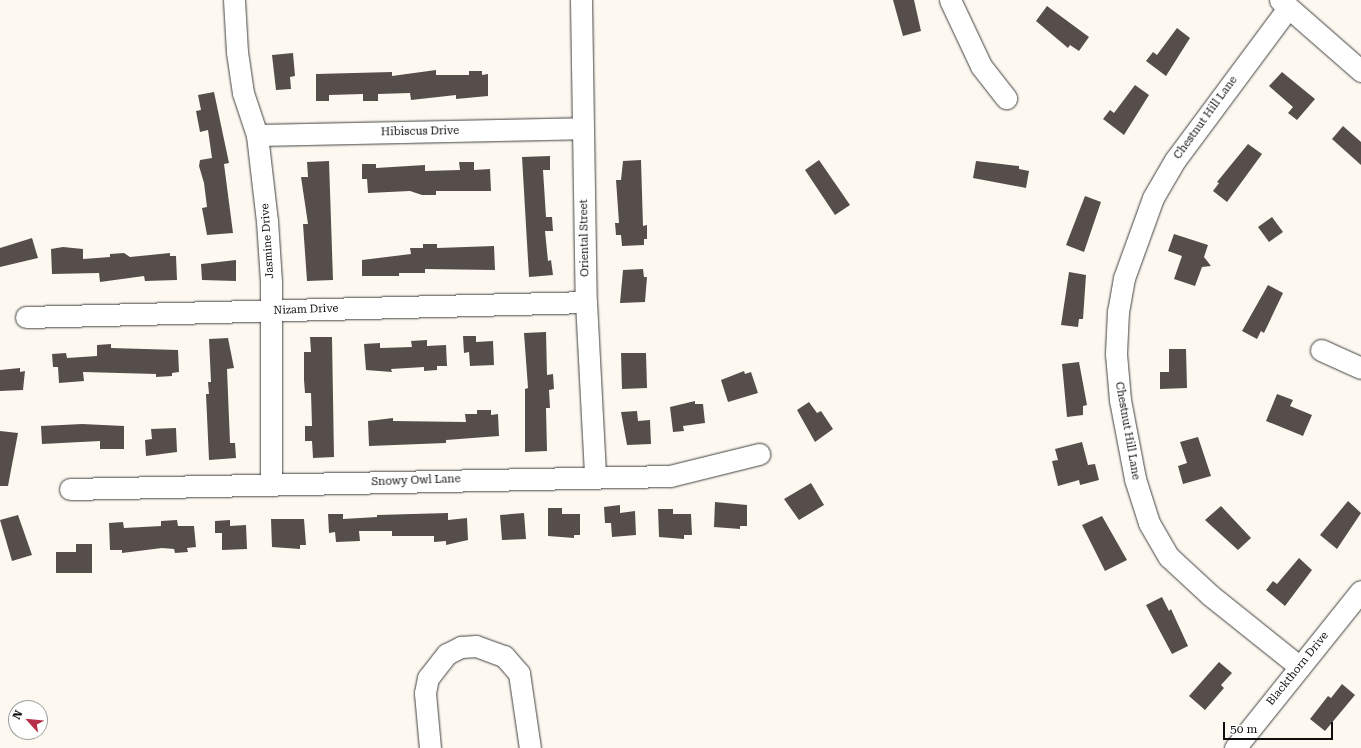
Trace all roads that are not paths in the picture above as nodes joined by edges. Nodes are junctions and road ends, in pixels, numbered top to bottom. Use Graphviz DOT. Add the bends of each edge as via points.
graph roads {
  1 [pos="234,0"];
  2 [pos="581,0"];
  3 [pos="950,0"];
  4 [pos="1284,4"];
  5 [pos="1361,71"];
  6 [pos="1006,98"];
  7 [pos="583,128"];
  8 [pos="258,135"];
  9 [pos="586,302"];
  10 [pos="271,311"];
  11 [pos="26,317"];
  12 [pos="1321,350"];
  13 [pos="1361,368"];
  14 [pos="759,454"];
  15 [pos="595,476"];
  16 [pos="272,485"];
  17 [pos="70,489"];
  18 [pos="1361,591"];
  19 [pos="1300,666"];
  20 [pos="430,748"];
  21 [pos="530,748"];
  22 [pos="1235,748"];
  1 -- 8 [label="street, Jasmine Drive" via="237,52 243,93"];
  2 -- 7 [label="street, Oriental Street"];
  3 -- 6 [label="street" via="959,25 981,66"];
  4 -- 5 [label="street"];
  4 -- 19 [label="street, Chestnut Hill Lane" via="1175,160 1153,198 1124,278 1118,312 1116,354 1120,400 1131,458 1149,523 1169,557 1210,595"];
  7 -- 8 [label="street, Hibiscus Drive"];
  7 -- 9 [label="street, Oriental Street"];
  8 -- 10 [label="street, Jasmine Drive" via="267,221"];
  9 -- 10 [label="street, Nizam Drive"];
  9 -- 15 [label="street, Oriental Street"];
  10 -- 11 [label="street, Nizam Drive"];
  10 -- 16 [label="street, Jasmine Drive"];
  12 -- 13 [label="street"];
  14 -- 15 [label="street, Snowy Owl Lane" via="670,476"];
  15 -- 16 [label="street, Snowy Owl Lane"];
  16 -- 17 [label="street, Snowy Owl Lane"];
  18 -- 19 [label="street, Blackthorn Drive"];
  19 -- 22 [label="street, Blackthorn Drive"];
  20 -- 21 [label="street" via="426,700 428,678 436,664 447,654 461,647 476,646 504,656 519,673"];
}
